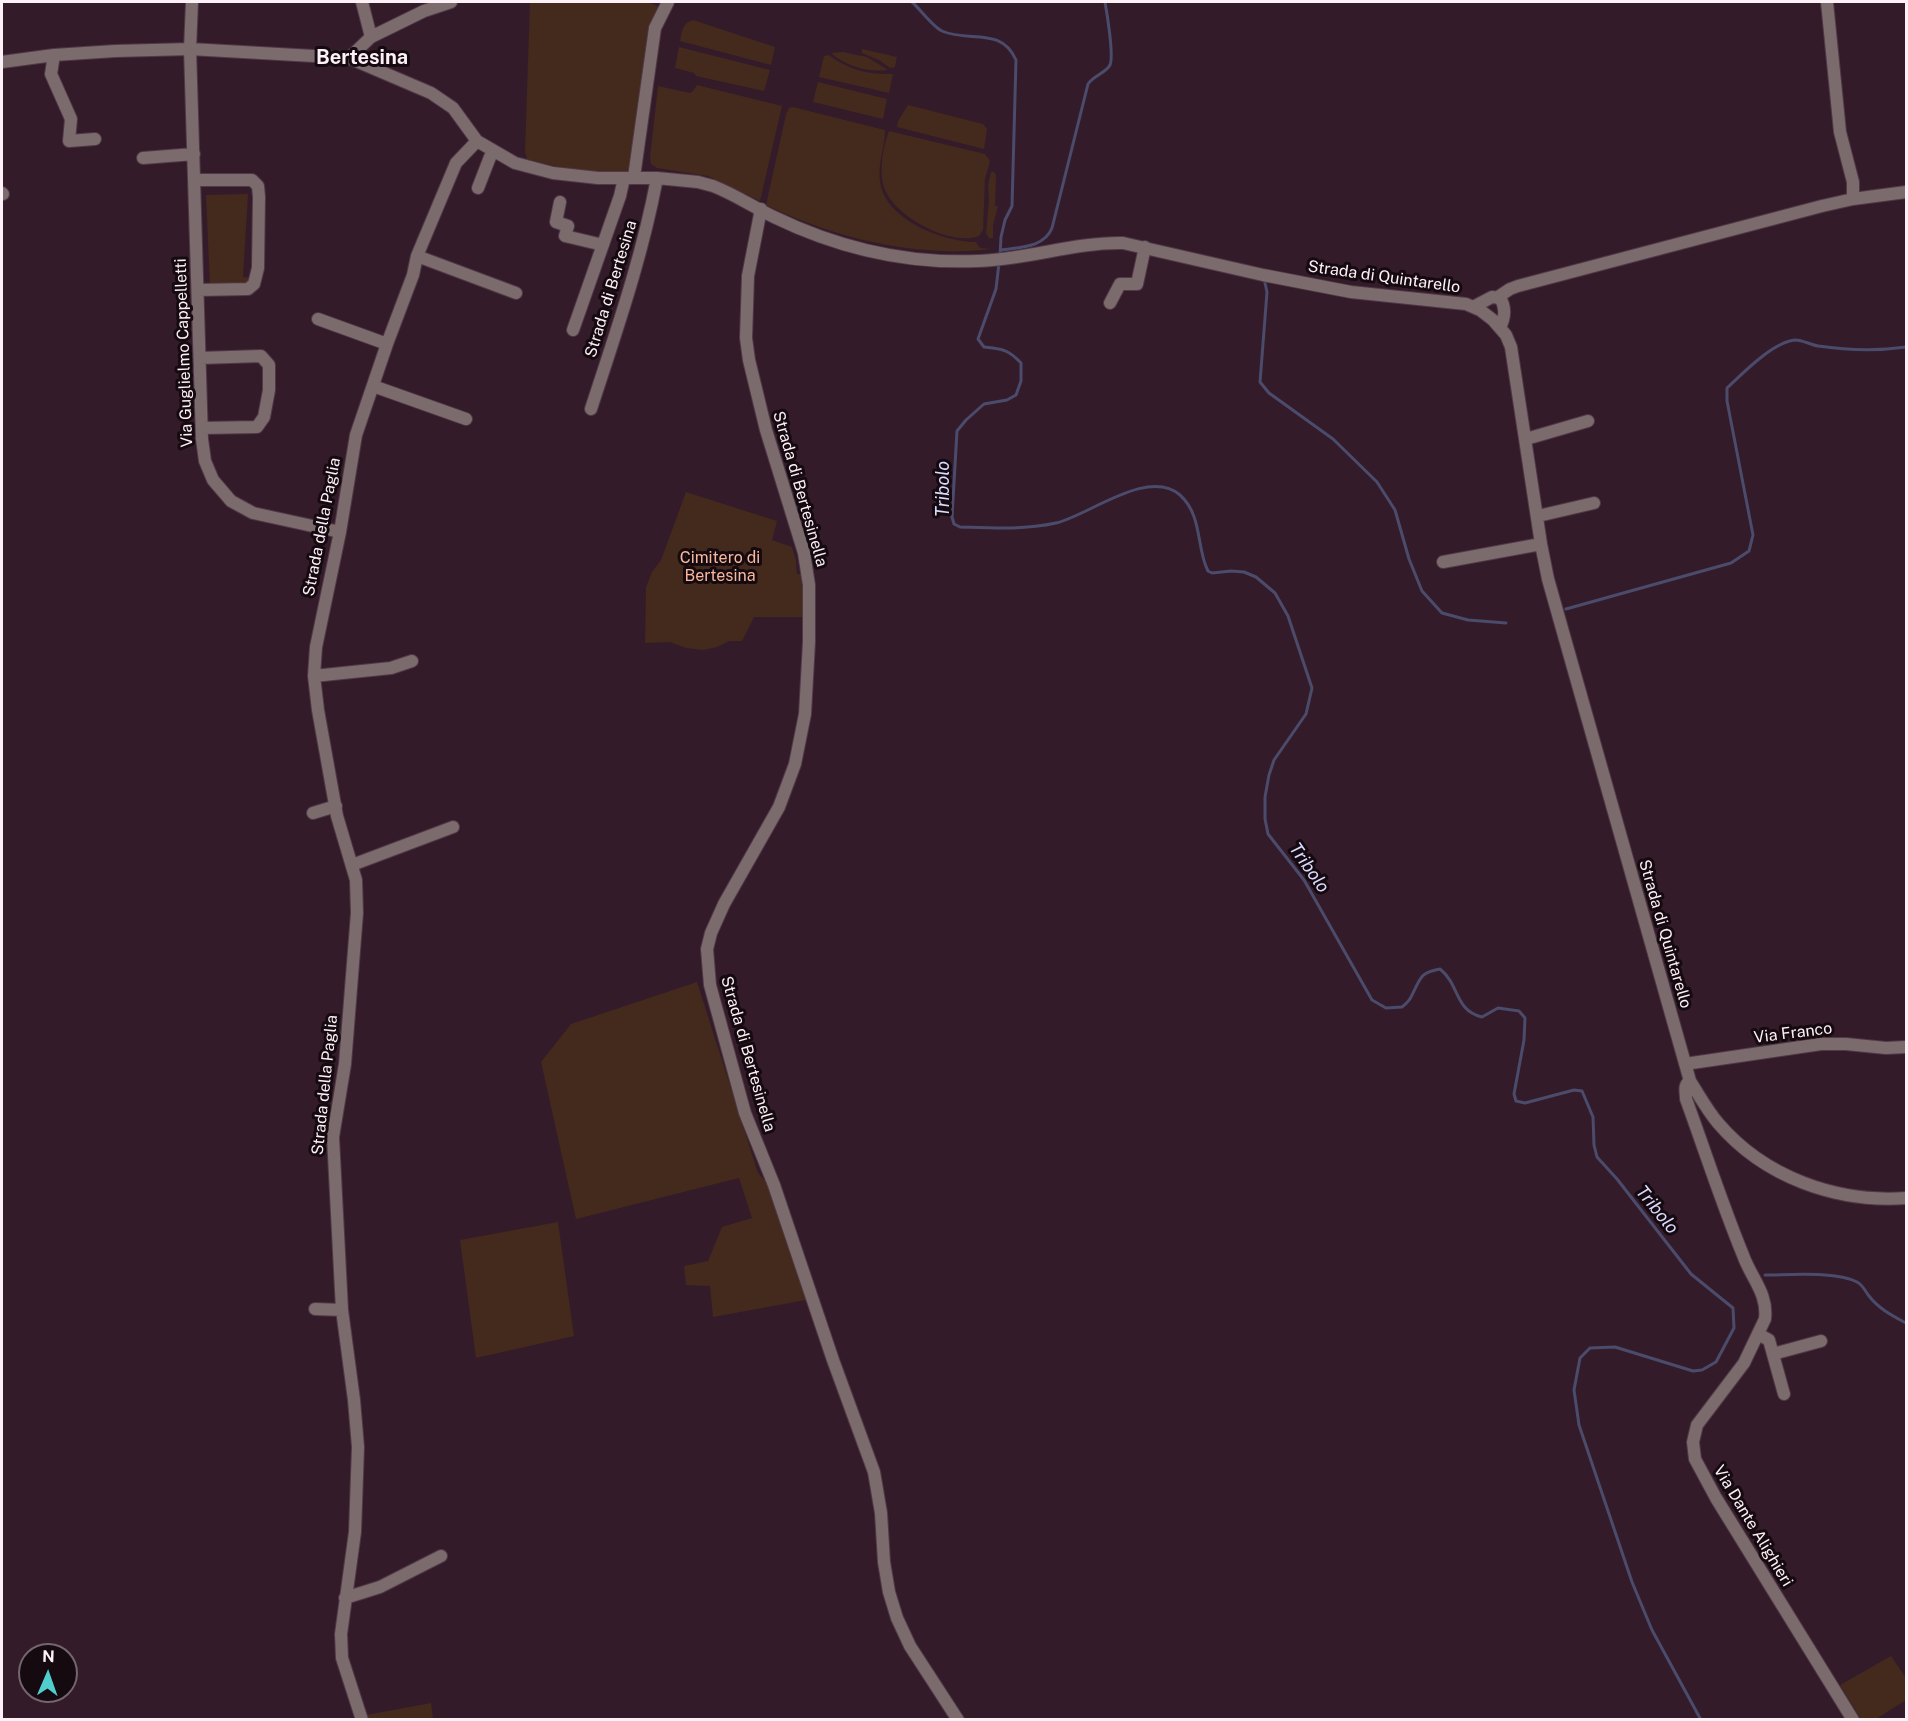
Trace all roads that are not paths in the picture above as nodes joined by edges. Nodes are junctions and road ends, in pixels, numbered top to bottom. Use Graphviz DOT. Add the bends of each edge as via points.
graph roads {
  1 [pos="192,2"];
  2 [pos="362,2"];
  3 [pos="446,2"];
  4 [pos="451,2"];
  5 [pos="668,2"];
  6 [pos="1827,2"];
  7 [pos="371,37"];
  8 [pos="190,49"];
  9 [pos="54,55"];
  10 [pos="349,58"];
  11 [pos="2,62"];
  12 [pos="95,139"];
  13 [pos="477,141"];
  14 [pos="494,152"];
  15 [pos="194,154"];
  16 [pos="143,158"];
  17 [pos="629,177"];
  18 [pos="657,178"];
  19 [pos="194,180"];
  20 [pos="478,188"];
  21 [pos="1906,189"];
  22 [pos="1853,199"];
  23 [pos="560,202"];
  24 [pos="761,209"];
  25 [pos="603,245"];
  26 [pos="1145,247"];
  27 [pos="417,256"];
  28 [pos="198,290"];
  29 [pos="516,293"];
  30 [pos="1498,297"];
  31 [pos="1110,303"];
  32 [pos="1473,307"];
  33 [pos="318,319"];
  34 [pos="1500,327"];
  35 [pos="573,330"];
  36 [pos="387,344"];
  37 [pos="200,358"];
  38 [pos="373,386"];
  39 [pos="591,409"];
  40 [pos="466,419"];
  41 [pos="1588,421"];
  42 [pos="202,428"];
  43 [pos="1526,439"];
  44 [pos="1594,503"];
  45 [pos="1538,516"];
  46 [pos="340,532"];
  47 [pos="1541,544"];
  48 [pos="1443,562"];
  49 [pos="412,661"];
  50 [pos="314,676"];
  51 [pos="336,806"];
  52 [pos="313,813"];
  53 [pos="453,827"];
  54 [pos="352,865"];
  55 [pos="1906,1047"];
  56 [pos="1685,1064"];
  57 [pos="1690,1081"];
  58 [pos="1906,1198"];
  59 [pos="315,1309"];
  60 [pos="342,1310"];
  61 [pos="1758,1334"];
  62 [pos="1821,1341"];
  63 [pos="1773,1354"];
  64 [pos="1784,1394"];
  65 [pos="441,1556"];
  66 [pos="345,1598"];
  67 [pos="362,1719"];
  68 [pos="958,1719"];
  69 [pos="1853,1719"];
  1 -- 8 [label="street"];
  2 -- 7 [label="street"];
  3 -- 4 [label="street"];
  3 -- 7 [label="street"];
  5 -- 17 [label="street, Strada di Bertesina" via="655,28"];
  6 -- 22 [label="street" via="1840,132 1853,182"];
  7 -- 10 [label="street"];
  8 -- 9 [label="street"];
  8 -- 10 [label="street"];
  8 -- 15 [label="street, Via Guglielmo Cappelletti"];
  9 -- 11 [label="street"];
  9 -- 12 [label="street" via="51,74 71,119 69,141"];
  10 -- 13 [label="street" via="431,93 453,108"];
  13 -- 14 [label="street"];
  13 -- 27 [label="street, Strada della Paglia" via="456,164"];
  14 -- 17 [label="street" via="515,163 554,173"];
  14 -- 20 [label="street"];
  15 -- 16 [label="street"];
  15 -- 19 [label="street, Via Guglielmo Cappelletti"];
  17 -- 18 [label="street"];
  17 -- 25 [label="street, Strada di Bertesina"];
  18 -- 24 [label="street" via="713,186"];
  18 -- 39 [label="street, Strada di Bertesina" via="648,228"];
  19 -- 28 [label="street, Via Guglielmo Cappelletti"];
  19 -- 28 [label="street" via="252,180 258,186 259,197 258,268 254,284 248,289"];
  21 -- 22 [label="street"];
  22 -- 30 [label="street" via="1518,286"];
  23 -- 25 [label="street, Strada di Bertesina" via="556,222 568,226 565,236"];
  24 -- 26 [label="street, Strada di Quintarello" via="855,248 930,261 1000,259 1100,244"];
  24 -- 68 [label="street, Strada di Bertesinella" via="748,276 746,338 766,430 804,553 809,585 805,714 795,764 779,807 711,933 707,950 710,985 745,1113 874,1472 884,1562 897,1618 910,1646"];
  25 -- 35 [label="street, Strada di Bertesina"];
  26 -- 31 [label="street" via="1137,284 1120,284"];
  26 -- 32 [label="street, Strada di Quintarello" via="1263,276"];
  27 -- 29 [label="street"];
  27 -- 36 [label="street, Strada della Paglia"];
  28 -- 37 [label="street, Via Guglielmo Cappelletti"];
  30 -- 32 [label="street"];
  30 -- 34 [label="street" via="1504,308"];
  32 -- 34 [label="street, Strada di Quintarello"];
  33 -- 36 [label="street"];
  34 -- 43 [label="street, Strada di Quintarello" via="1511,347"];
  36 -- 38 [label="street, Strada della Paglia"];
  37 -- 42 [label="street, Via Guglielmo Cappelletti"];
  37 -- 42 [label="street" via="261,356 268,365 269,390 264,417 256,427"];
  38 -- 40 [label="street"];
  38 -- 46 [label="street, Strada della Paglia" via="356,435"];
  41 -- 43 [label="street"];
  42 -- 46 [label="street, Via Guglielmo Cappelletti" via="205,461 213,480 231,501 253,513"];
  43 -- 45 [label="street, Strada di Quintarello"];
  44 -- 45 [label="street"];
  45 -- 47 [label="street, Strada di Quintarello"];
  46 -- 50 [label="street, Strada della Paglia" via="316,647"];
  47 -- 48 [label="street"];
  47 -- 56 [label="street, Strada di Quintarello"];
  49 -- 50 [label="street" via="380,669"];
  50 -- 51 [label="street, Strada della Paglia"];
  51 -- 52 [label="street"];
  51 -- 54 [label="street, Strada della Paglia"];
  53 -- 54 [label="street"];
  54 -- 60 [label="street, Strada della Paglia" via="357,913 345,1064 333,1137"];
  55 -- 56 [label="street, Via Franco" via="1821,1044"];
  56 -- 57 [label="street, Strada di Quintarello"];
  57 -- 58 [label="street, Strada di Quintarello" via="1716,1121 1746,1151 1768,1166 1838,1194"];
  57 -- 61 [label="street, Via Dante Alighieri" via="1685,1087 1686,1099 1744,1258 1764,1298 1765,1319"];
  59 -- 60 [label="street"];
  60 -- 66 [label="street, Strada della Paglia" via="358,1447 355,1532"];
  61 -- 63 [label="street" via="1769,1340"];
  61 -- 69 [label="street, Via Dante Alighieri" via="1744,1362 1697,1425 1693,1442 1695,1460"];
  62 -- 63 [label="street"];
  63 -- 64 [label="street"];
  65 -- 66 [label="street" via="380,1587"];
  66 -- 67 [label="street, Strada della Paglia" via="342,1658"];
}
